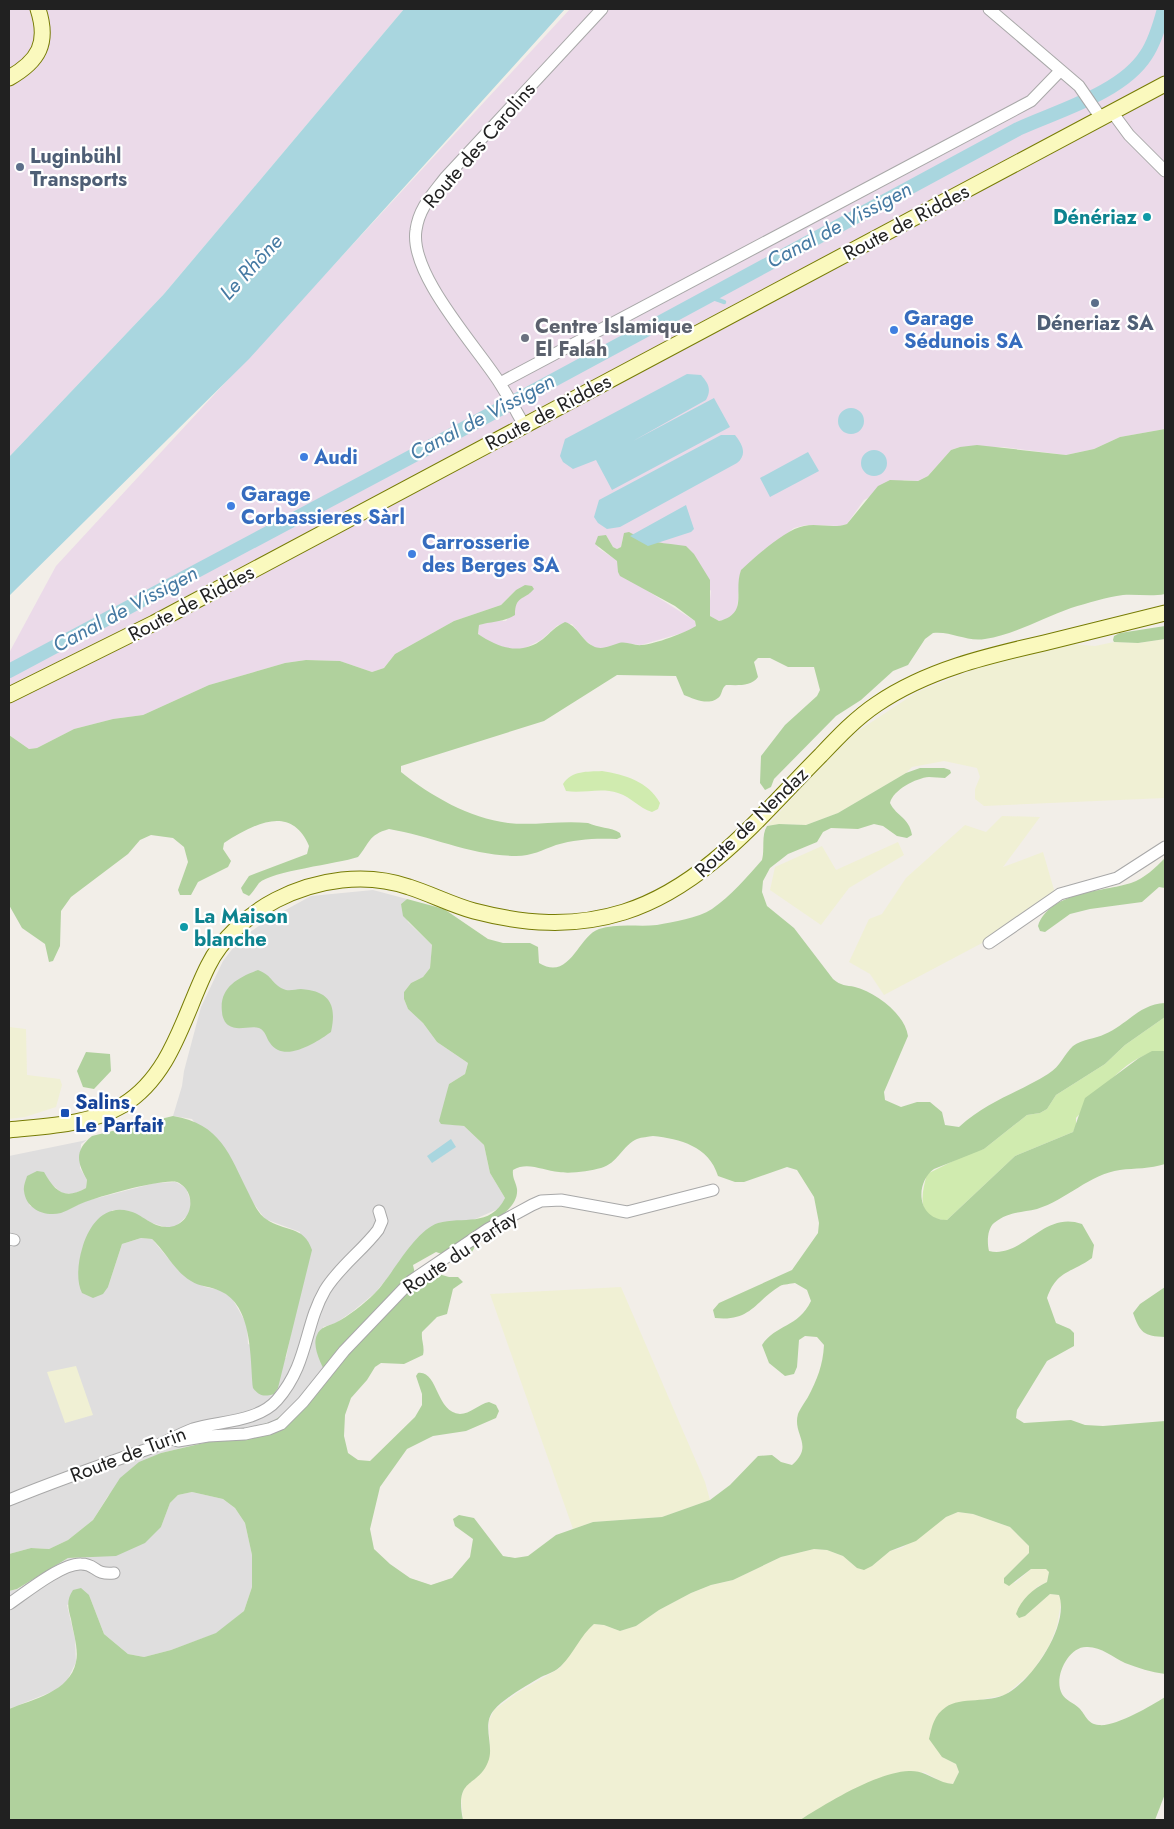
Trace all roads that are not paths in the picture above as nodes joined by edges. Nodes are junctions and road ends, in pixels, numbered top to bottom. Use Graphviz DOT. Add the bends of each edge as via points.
graph roads {
  1 [pos="38,9"];
  2 [pos="602,9"];
  3 [pos="989,9"];
  4 [pos="1060,71"];
  5 [pos="9,78"];
  6 [pos="1165,84"];
  7 [pos="1102,112"];
  8 [pos="1165,171"];
  9 [pos="500,383"];
  10 [pos="524,425"];
  11 [pos="1165,613"];
  12 [pos="9,695"];
  13 [pos="1165,847"];
  14 [pos="989,943"];
  15 [pos="9,1130"];
  16 [pos="713,1190"];
  17 [pos="378,1211"];
  18 [pos="172,1438"];
  19 [pos="9,1500"];
  20 [pos="114,1573"];
  21 [pos="9,1604"];
  1 -- 5 [label="street" via="43,31 40,49 28,65"];
  2 -- 9 [label="street, Route des Carolins" via="445,178 422,207 415,232 427,280"];
  3 -- 4 [label="street"];
  4 -- 7 [label="street" via="1079,86"];
  4 -- 9 [label="street" via="1031,101"];
  6 -- 7 [label="street, Route de Riddes"];
  7 -- 8 [label="street"];
  7 -- 10 [label="street, Route de Riddes"];
  9 -- 10 [label="street, Route des Carolins"];
  10 -- 12 [label="street, Route de Riddes" via="154,623"];
  11 -- 15 [label="street, Route de Nendaz" via="984,658 927,676 897,692 852,724 702,872 670,893 622,913 559,924 513,920 470,910 407,886 370,879 319,882 279,898 242,923 214,955 171,1051 160,1069 133,1098 106,1113 81,1120"];
  13 -- 14 [label="street" via="1117,878 1060,894"];
  16 -- 18 [label="street, Route du Parfay" via="627,1212 561,1200 532,1205 488,1229 410,1281 281,1424 245,1434 178,1442"];
  17 -- 18 [label="street, Route de Turin" via="382,1221 378,1230 326,1290 316,1309 302,1359 276,1401 264,1411 250,1416 207,1425"];
  18 -- 19 [label="street, Route de Turin"];
  20 -- 21 [label="street" via="102,1574 84,1564 70,1566"];
}
